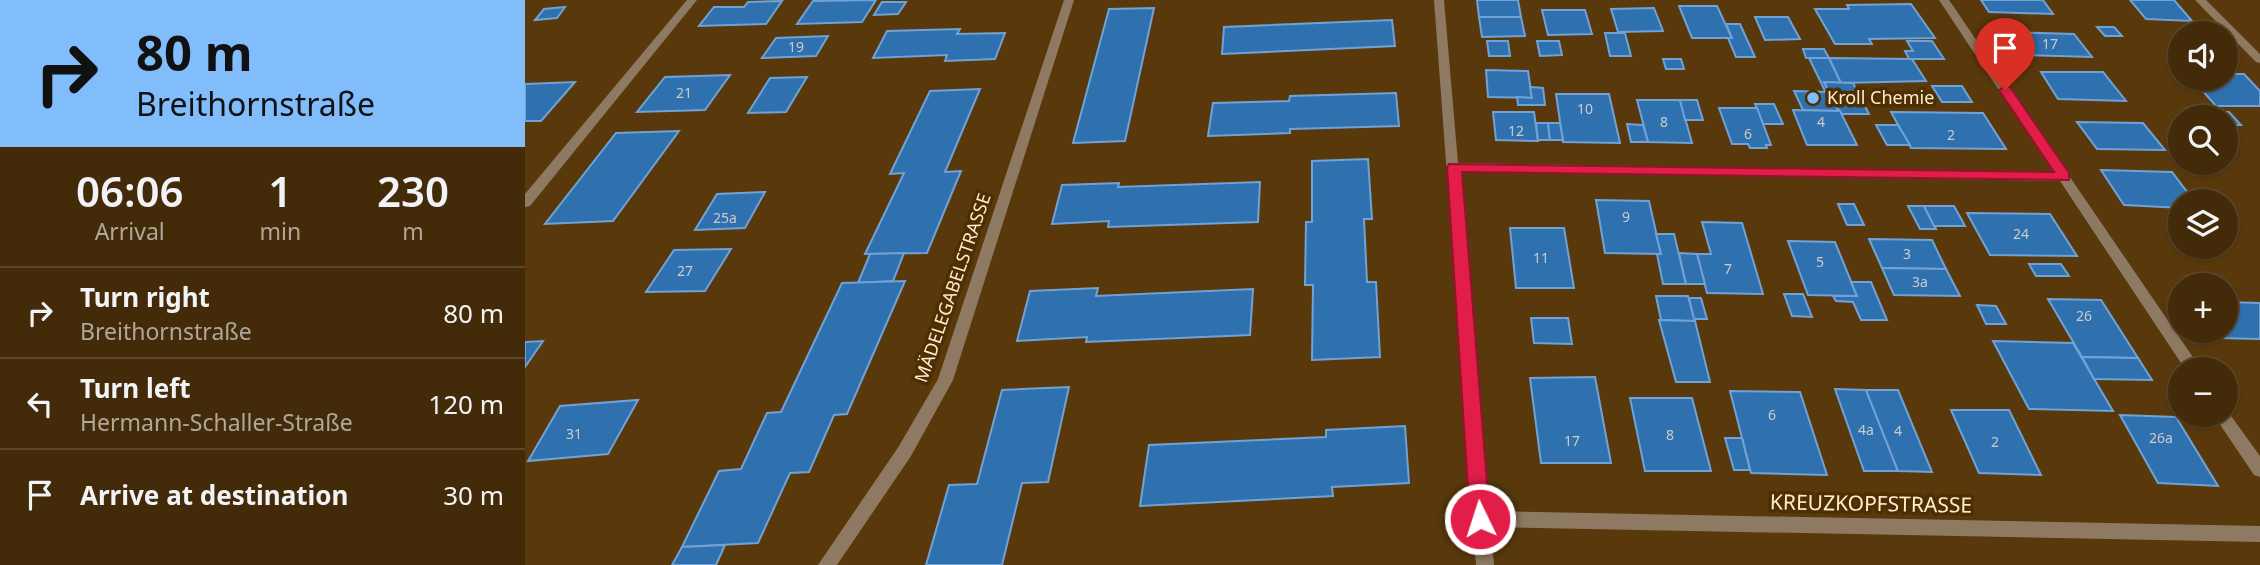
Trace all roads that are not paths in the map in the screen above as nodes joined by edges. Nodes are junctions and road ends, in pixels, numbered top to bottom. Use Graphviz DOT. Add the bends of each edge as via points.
graph roads {
  1 [pos="692,0"];
  2 [pos="1069,0"];
  3 [pos="1439,0"];
  4 [pos="1944,0"];
  5 [pos="2200,0"];
  6 [pos="2260,60"];
  7 [pos="1454,167"];
  8 [pos="2064,177"];
  9 [pos="525,203"];
  10 [pos="2185,357"];
  11 [pos="2231,427"];
  12 [pos="2260,470"];
  13 [pos="1480,519"];
  14 [pos="2260,534"];
  15 [pos="827,565"];
  16 [pos="1485,565"];
  1 -- 9 [label="street"];
  2 -- 15 [label="street, MÄDELEGABELSTRASSE" via="945,380 905,451"];
  3 -- 7 [label="street"];
  4 -- 8 [label="street"];
  5 -- 6 [label="street"];
  7 -- 8 [label="street"];
  7 -- 13 [label="street"];
  8 -- 10 [label="street"];
  11 -- 12 [label="street"];
  13 -- 14 [label="street, KREUZKOPFSTRASSE"];
  13 -- 16 [label="street"];
}
